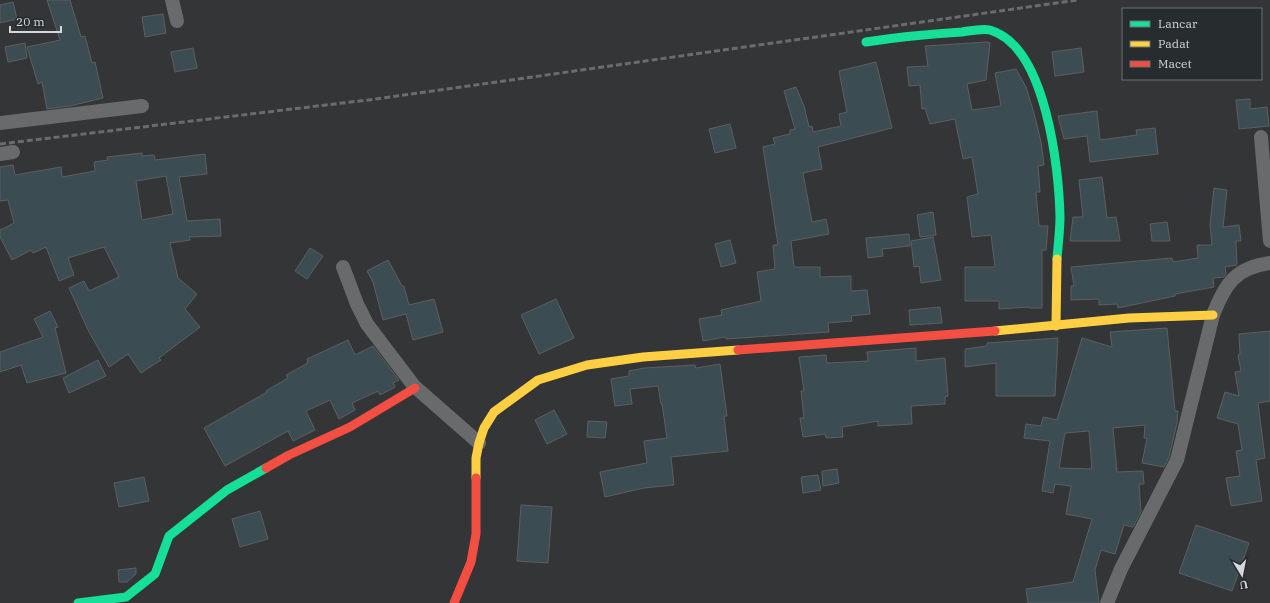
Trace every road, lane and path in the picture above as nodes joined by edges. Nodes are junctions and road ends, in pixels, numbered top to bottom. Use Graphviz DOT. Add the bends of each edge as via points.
graph roads {
  1 [pos="172,0"];
  2 [pos="178,21"];
  3 [pos="866,42"];
  4 [pos="142,106"];
  5 [pos="0,123"];
  6 [pos="1261,137"];
  7 [pos="1270,241"];
  8 [pos="1270,263"];
  9 [pos="343,267"];
  10 [pos="1213,315"];
  11 [pos="1056,326"];
  12 [pos="415,388"];
  13 [pos="479,443"];
  14 [pos="78,603"];
  15 [pos="454,603"];
  16 [pos="1107,603"];
  1 -- 2 [label="street"];
  3 -- 11 [label="street" via="916,34 989,30 999,32 1009,39 1022,54 1044,101 1055,157 1060,217 1056,270"];
  4 -- 5 [label="street"];
  6 -- 7 [label="street"];
  8 -- 10 [label="street" via="1253,265 1231,280"];
  9 -- 12 [label="street" via="367,324"];
  10 -- 11 [label="street" via="1129,318"];
  10 -- 16 [label="street" via="1177,460 1121,569"];
  11 -- 13 [label="street" via="643,358 587,365 538,380 494,412 484,428"];
  12 -- 13 [label="street"];
  12 -- 14 [label="street" via="350,427 289,455 227,490 168,536 155,574 126,597"];
  13 -- 15 [label="street" via="476,458 476,534 471,562"];
}
